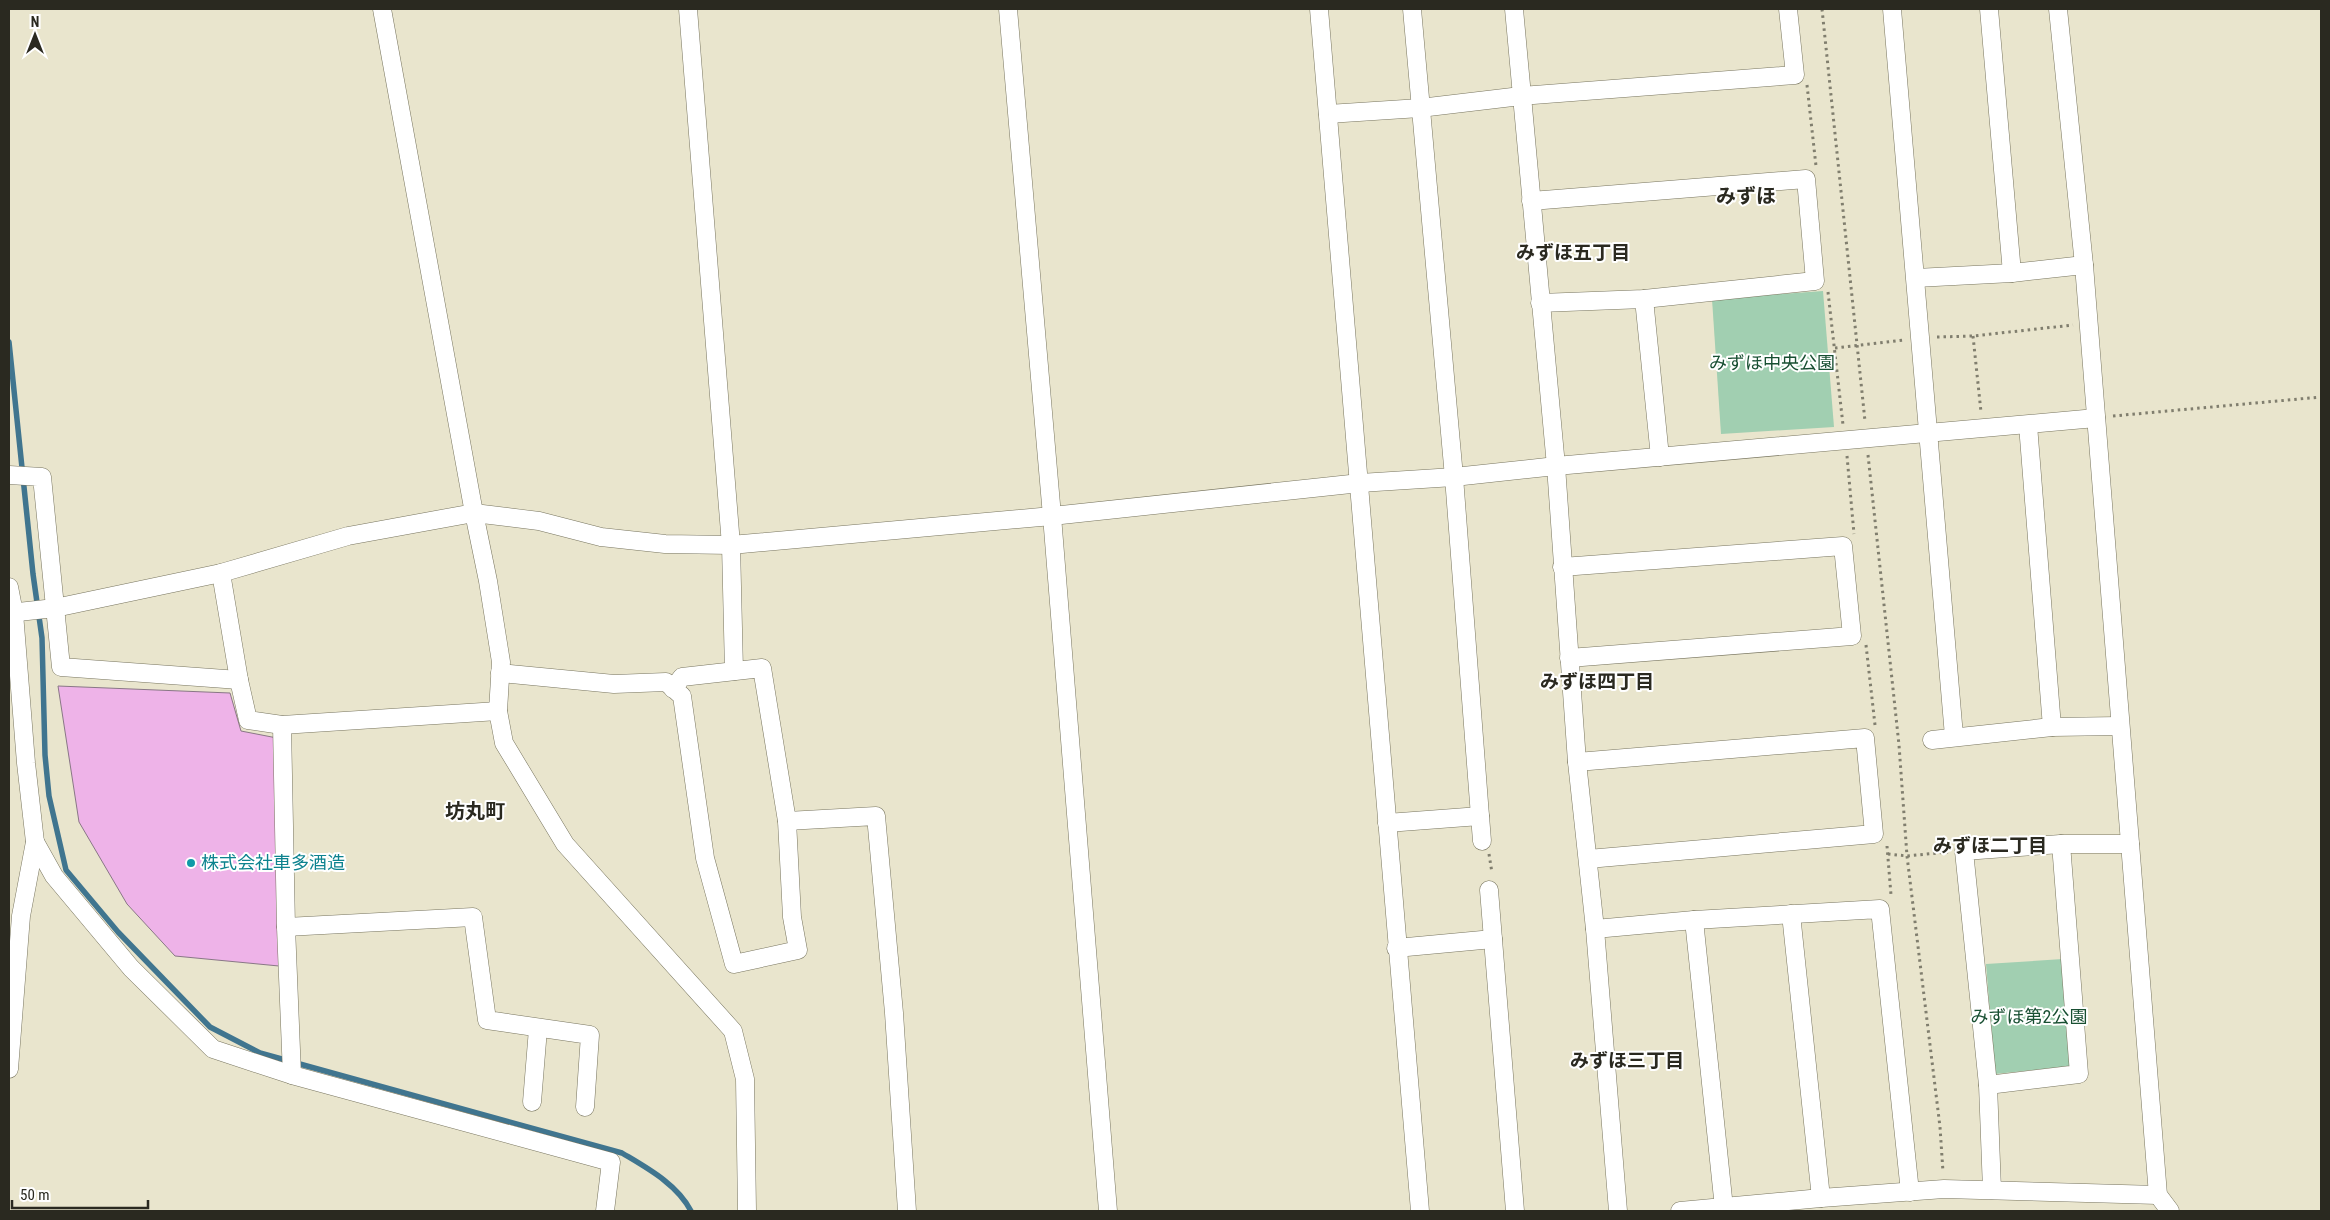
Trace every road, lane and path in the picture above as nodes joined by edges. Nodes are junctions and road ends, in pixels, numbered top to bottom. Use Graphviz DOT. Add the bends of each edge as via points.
graph roads {
  1 [pos="382,9"];
  2 [pos="688,9"];
  3 [pos="1008,9"];
  4 [pos="1319,9"];
  5 [pos="1412,9"];
  6 [pos="1514,9"];
  7 [pos="1788,9"];
  8 [pos="1822,9"];
  9 [pos="1892,9"];
  10 [pos="1989,9"];
  11 [pos="2058,9"];
  12 [pos="1521,96"];
  13 [pos="1420,108"];
  14 [pos="1328,114"];
  15 [pos="1531,201"];
  16 [pos="2084,265"];
  17 [pos="2012,273"];
  18 [pos="1916,278"];
  19 [pos="1644,299"];
  20 [pos="1540,303"];
  21 [pos="2088,324"];
  22 [pos="1973,336"];
  23 [pos="1919,338"];
  24 [pos="1858,344"];
  25 [pos="1835,348"];
  26 [pos="2321,397"];
  27 [pos="2096,418"];
  28 [pos="2028,425"];
  29 [pos="1983,429"];
  30 [pos="1928,433"];
  31 [pos="1867,439"];
  32 [pos="1660,458"];
  33 [pos="1556,466"];
  34 [pos="9,475"];
  35 [pos="1454,477"];
  36 [pos="1360,483"];
  37 [pos="474,513"];
  38 [pos="1052,516"];
  39 [pos="731,544"];
  40 [pos="1562,566"];
  41 [pos="221,573"];
  42 [pos="9,587"];
  43 [pos="49,609"];
  44 [pos="16,613"];
  45 [pos="1569,658"];
  46 [pos="734,671"];
  47 [pos="500,673"];
  48 [pos="239,680"];
  49 [pos="673,689"];
  50 [pos="498,711"];
  51 [pos="282,725"];
  52 [pos="2119,726"];
  53 [pos="2052,727"];
  54 [pos="1954,736"];
  55 [pos="1932,740"];
  56 [pos="1577,762"];
  57 [pos="1480,816"];
  58 [pos="787,821"];
  59 [pos="1387,823"];
  60 [pos="1482,841"];
  61 [pos="35,842"];
  62 [pos="2061,844"];
  63 [pos="2130,844"];
  64 [pos="1964,851"];
  65 [pos="1888,854"];
  66 [pos="1907,856"];
  67 [pos="1588,859"];
  68 [pos="1489,890"];
  69 [pos="1791,914"];
  70 [pos="15,916"];
  71 [pos="1694,920"];
  72 [pos="286,927"];
  73 [pos="1594,929"];
  74 [pos="1493,939"];
  75 [pos="1396,948"];
  76 [pos="538,1029"];
  77 [pos="291,1066"];
  78 [pos="9,1069"];
  79 [pos="1988,1085"];
  80 [pos="532,1102"];
  81 [pos="586,1107"];
  82 [pos="1944,1189"];
  83 [pos="1992,1190"];
  84 [pos="1910,1192"];
  85 [pos="2158,1195"];
  86 [pos="1821,1198"];
  87 [pos="1724,1208"];
  88 [pos="605,1211"];
  89 [pos="747,1211"];
  90 [pos="907,1211"];
  91 [pos="1108,1211"];
  92 [pos="1420,1211"];
  93 [pos="1515,1211"];
  94 [pos="1618,1211"];
  95 [pos="1680,1211"];
  96 [pos="2170,1211"];
  1 -- 37 [label="street"];
  2 -- 39 [label="street"];
  3 -- 38 [label="street"];
  4 -- 14 [label="street"];
  5 -- 13 [label="street"];
  6 -- 12 [label="street"];
  7 -- 12 [label="street" via="1795,75"];
  8 -- 24 [label="path"];
  9 -- 18 [label="street"];
  10 -- 17 [label="street"];
  11 -- 16 [label="street"];
  12 -- 13 [label="street"];
  12 -- 15 [label="street"];
  13 -- 14 [label="street"];
  13 -- 35 [label="street"];
  14 -- 36 [label="street"];
  15 -- 19 [label="street" via="1806,179 1815,281"];
  15 -- 20 [label="street"];
  16 -- 17 [label="street"];
  16 -- 21 [label="street"];
  17 -- 18 [label="street"];
  18 -- 23 [label="street"];
  19 -- 20 [label="street"];
  19 -- 32 [label="street"];
  20 -- 33 [label="street"];
  21 -- 22 [label="path"];
  21 -- 27 [label="street"];
  22 -- 23 [label="path"];
  22 -- 29 [label="path"];
  23 -- 24 [label="path"];
  23 -- 30 [label="street"];
  24 -- 25 [label="path"];
  24 -- 31 [label="path"];
  26 -- 27 [label="path"];
  27 -- 28 [label="street"];
  27 -- 52 [label="street"];
  28 -- 29 [label="street"];
  28 -- 53 [label="street"];
  29 -- 30 [label="street"];
  30 -- 31 [label="street"];
  30 -- 54 [label="street"];
  31 -- 32 [label="street"];
  31 -- 66 [label="path" via="1899,745"];
  32 -- 33 [label="street"];
  33 -- 35 [label="street"];
  33 -- 40 [label="street"];
  34 -- 43 [label="street" via="42,477"];
  35 -- 36 [label="street"];
  35 -- 57 [label="street"];
  36 -- 38 [label="street"];
  36 -- 59 [label="street"];
  37 -- 39 [label="street" via="539,521 601,537 665,544"];
  37 -- 41 [label="street" via="348,536"];
  37 -- 47 [label="street" via="488,581"];
  38 -- 39 [label="street"];
  38 -- 91 [label="street"];
  39 -- 46 [label="street"];
  40 -- 45 [label="street"];
  40 -- 45 [label="street" via="1843,546 1852,636"];
  41 -- 43 [label="street"];
  41 -- 48 [label="street"];
  42 -- 44 [label="street"];
  43 -- 44 [label="street"];
  43 -- 48 [label="street" via="61,667"];
  44 -- 61 [label="street"];
  45 -- 56 [label="street"];
  46 -- 49 [label="street" via="682,677"];
  46 -- 58 [label="street" via="762,668"];
  47 -- 49 [label="street" via="614,684 666,682"];
  47 -- 50 [label="street"];
  48 -- 51 [label="street" via="248,720"];
  49 -- 58 [label="street" via="682,696 705,858 734,964 798,950 792,917"];
  50 -- 51 [label="street"];
  50 -- 89 [label="street" via="504,743 564,844 733,1031 745,1080"];
  51 -- 72 [label="street"];
  52 -- 53 [label="street"];
  52 -- 63 [label="street"];
  53 -- 54 [label="street"];
  54 -- 55 [label="street"];
  56 -- 67 [label="street"];
  56 -- 67 [label="street" via="1865,738 1874,834"];
  57 -- 59 [label="street"];
  57 -- 60 [label="street"];
  58 -- 90 [label="street" via="876,816"];
  59 -- 75 [label="street"];
  60 -- 68 [label="path" via="1489,850 1492,880"];
  61 -- 70 [label="street"];
  61 -- 77 [label="street" via="54,876 131,968 206,1044 213,1049"];
  62 -- 63 [label="street"];
  62 -- 64 [label="street"];
  62 -- 79 [label="street" via="2079,1074"];
  63 -- 85 [label="street"];
  64 -- 66 [label="path"];
  64 -- 79 [label="street"];
  65 -- 66 [label="path"];
  66 -- 82 [label="path" via="1940,1127"];
  67 -- 73 [label="street"];
  68 -- 74 [label="street"];
  69 -- 71 [label="street"];
  69 -- 84 [label="street" via="1880,909"];
  69 -- 86 [label="street"];
  70 -- 78 [label="street"];
  71 -- 73 [label="street"];
  71 -- 87 [label="street"];
  72 -- 76 [label="street" via="473,917 487,1020"];
  72 -- 77 [label="street"];
  73 -- 94 [label="street"];
  74 -- 75 [label="street"];
  74 -- 93 [label="street"];
  75 -- 92 [label="street"];
  76 -- 80 [label="street"];
  76 -- 81 [label="street" via="590,1035"];
  77 -- 88 [label="street" via="611,1162"];
  79 -- 83 [label="street"];
  82 -- 83 [label="street"];
  82 -- 84 [label="street"];
  83 -- 85 [label="street"];
  84 -- 86 [label="street"];
  85 -- 96 [label="street"];
  86 -- 87 [label="street"];
  87 -- 95 [label="street"];
}
